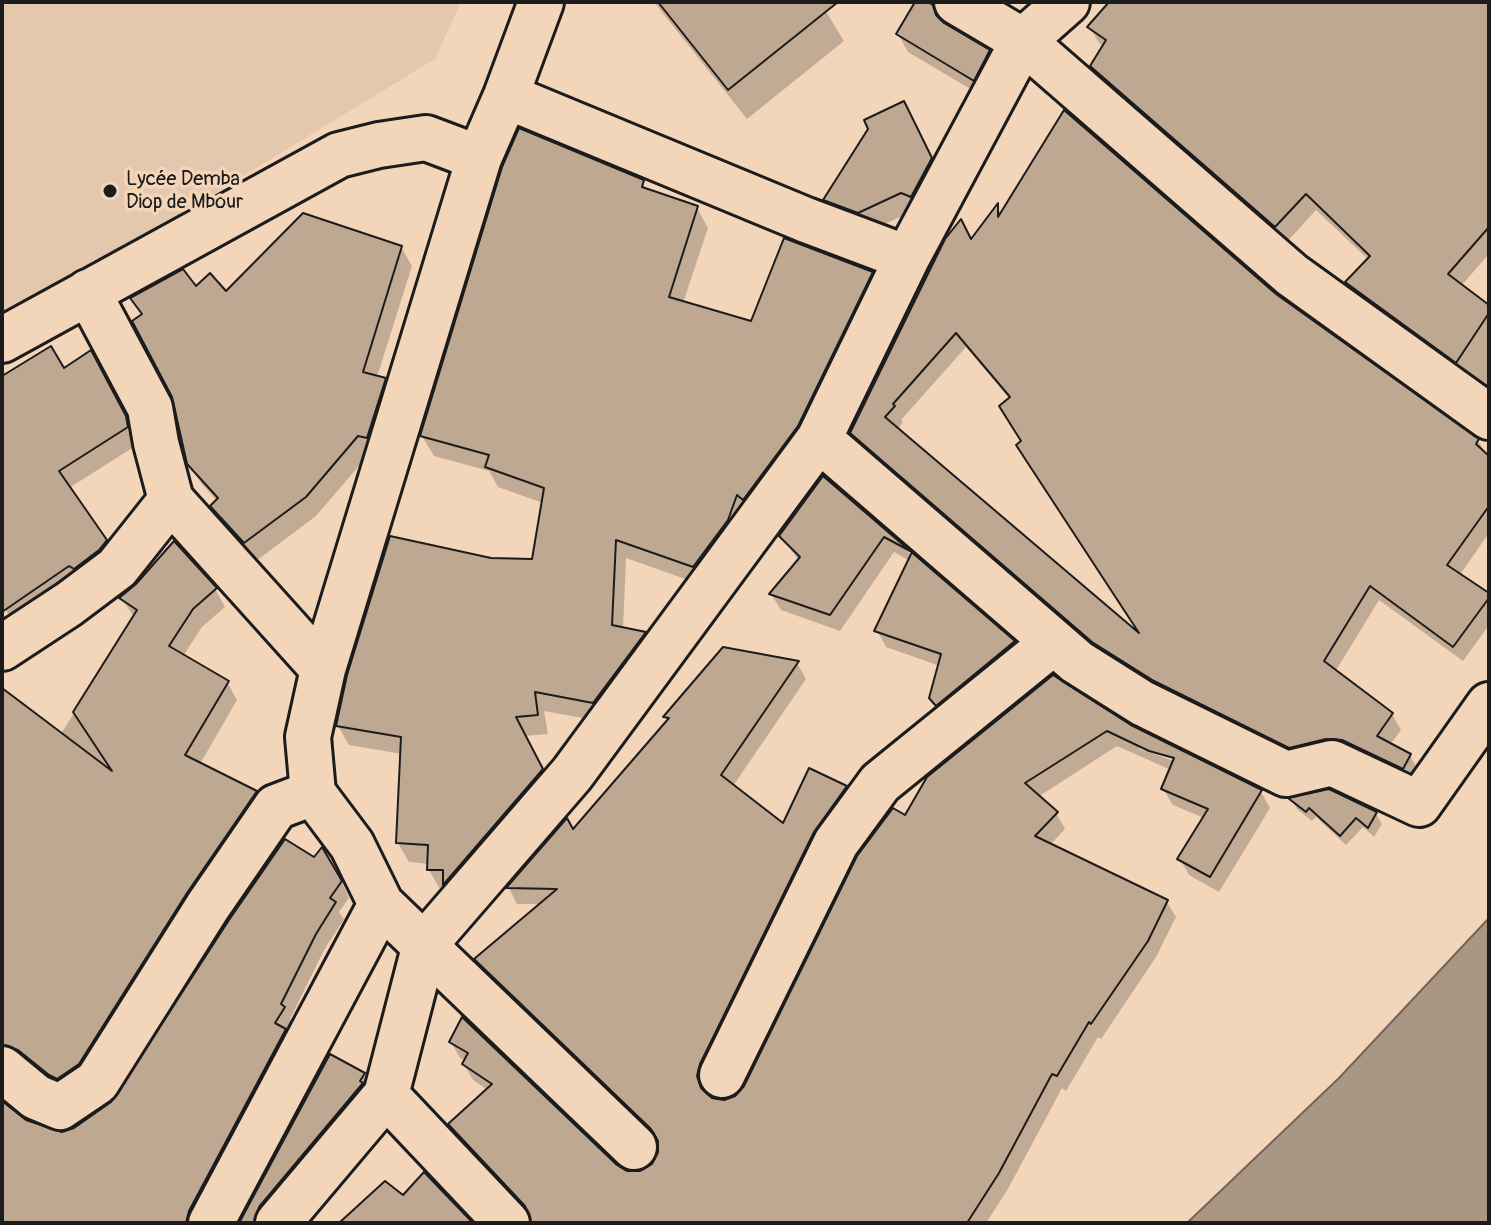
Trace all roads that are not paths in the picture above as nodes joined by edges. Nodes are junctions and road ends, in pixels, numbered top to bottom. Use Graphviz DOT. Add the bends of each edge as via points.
graph roads {
  1 [pos="541,2"];
  2 [pos="957,2"];
  3 [pos="1067,2"];
  4 [pos="1023,41"];
  5 [pos="506,96"];
  6 [pos="479,158"];
  7 [pos="907,258"];
  8 [pos="88,292"];
  9 [pos="2,340"];
  10 [pos="1489,417"];
  11 [pos="819,439"];
  12 [pos="171,500"];
  13 [pos="1054,642"];
  14 [pos="2,648"];
  15 [pos="323,669"];
  16 [pos="1489,705"];
  17 [pos="313,793"];
  18 [pos="381,904"];
  19 [pos="425,944"];
  20 [pos="2,1069"];
  21 [pos="722,1075"];
  22 [pos="386,1095"];
  23 [pos="634,1147"];
  24 [pos="211,1223"];
  25 [pos="278,1223"];
  26 [pos="507,1223"];
  1 -- 5 [label="street"];
  2 -- 4 [label="street"];
  3 -- 4 [label="street"];
  4 -- 7 [label="street"];
  4 -- 10 [label="street" via="1292,275"];
  5 -- 6 [label="street"];
  5 -- 7 [label="street"];
  6 -- 8 [label="street" via="426,138 339,155"];
  6 -- 15 [label="street"];
  7 -- 11 [label="street"];
  8 -- 9 [label="street"];
  8 -- 12 [label="street" via="150,408"];
  11 -- 13 [label="street"];
  11 -- 19 [label="street" via="572,774"];
  12 -- 14 [label="street" via="117,568"];
  12 -- 15 [label="street"];
  13 -- 16 [label="street" via="1142,703 1286,774 1332,763 1419,804"];
  13 -- 21 [label="street" via="880,783 836,843"];
  15 -- 17 [label="street" via="308,737"];
  17 -- 18 [label="street" via="352,845"];
  17 -- 20 [label="street" via="276,807 97,1082 60,1107 36,1097"];
  18 -- 19 [label="street"];
  18 -- 24 [label="street"];
  19 -- 22 [label="street"];
  19 -- 23 [label="street"];
  22 -- 25 [label="street"];
  22 -- 26 [label="street"];
}
